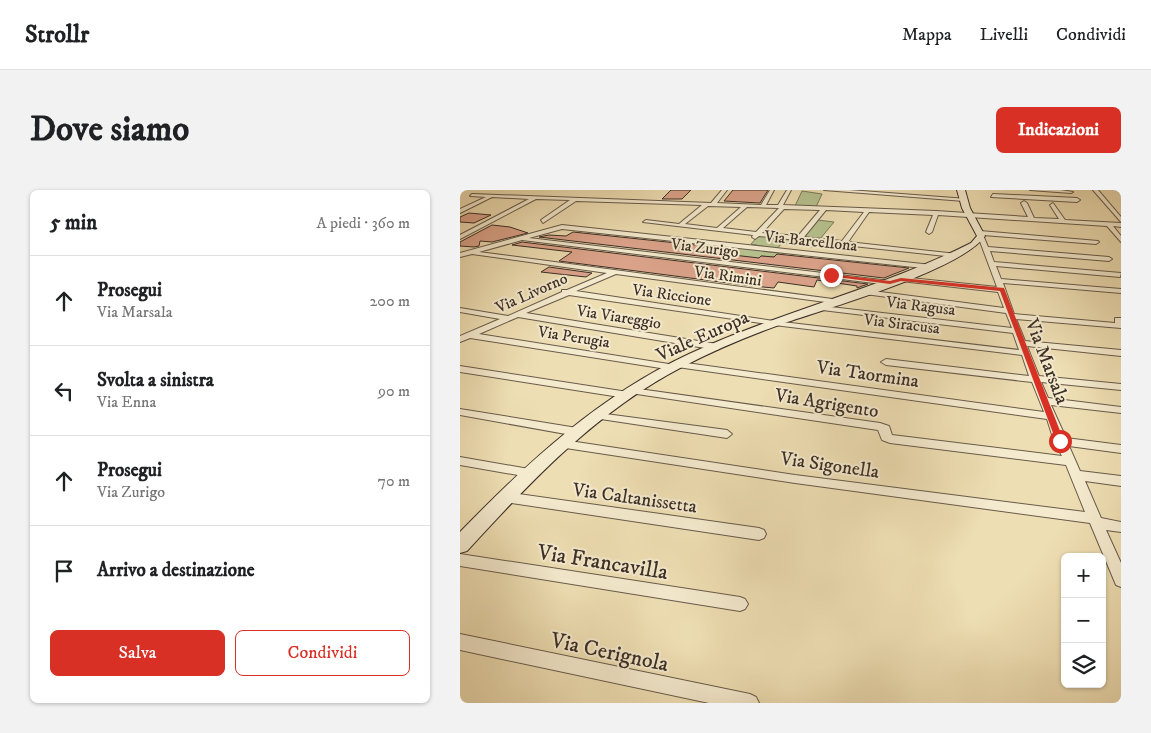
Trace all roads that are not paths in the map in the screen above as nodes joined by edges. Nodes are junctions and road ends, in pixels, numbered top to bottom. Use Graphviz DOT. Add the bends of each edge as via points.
graph roads {
  1 [pos="725,190"];
  2 [pos="772,190"];
  3 [pos="789,190"];
  4 [pos="961,190"];
  5 [pos="991,190"];
  6 [pos="1032,190"];
  7 [pos="1095,190"];
  8 [pos="1071,192"];
  9 [pos="824,194"];
  10 [pos="472,195"];
  11 [pos="494,196"];
  12 [pos="993,196"];
  13 [pos="536,198"];
  14 [pos="575,199"];
  15 [pos="964,199"];
  16 [pos="1077,200"];
  17 [pos="831,201"];
  18 [pos="859,203"];
  19 [pos="1024,203"];
  20 [pos="710,204"];
  21 [pos="996,204"];
  22 [pos="746,205"];
  23 [pos="762,205"];
  24 [pos="1053,205"];
  25 [pos="782,206"];
  26 [pos="656,208"];
  27 [pos="822,208"];
  28 [pos="460,211"];
  29 [pos="867,211"];
  30 [pos="999,211"];
  31 [pos="969,212"];
  32 [pos="936,213"];
  33 [pos="1001,218"];
  34 [pos="1032,220"];
  35 [pos="1121,220"];
  36 [pos="543,221"];
  37 [pos="646,222"];
  38 [pos="1064,222"];
  39 [pos="1109,224"];
  40 [pos="1121,225"];
  41 [pos="680,226"];
  42 [pos="718,230"];
  43 [pos="930,232"];
  44 [pos="758,234"];
  45 [pos="460,236"];
  46 [pos="517,238"];
  47 [pos="800,238"];
  48 [pos="982,239"];
  49 [pos="1121,240"];
  50 [pos="1096,242"];
  51 [pos="844,243"];
  52 [pos="746,247"];
  53 [pos="469,252"];
  54 [pos="460,255"];
  55 [pos="956,255"];
  56 [pos="1109,259"];
  57 [pos="992,264"];
  58 [pos="932,267"];
  59 [pos="613,273"];
  60 [pos="1120,275"];
  61 [pos="895,281"];
  62 [pos="1000,286"];
  63 [pos="565,292"];
  64 [pos="865,292"];
  65 [pos="1121,292"];
  66 [pos="840,302"];
  67 [pos="822,308"];
  68 [pos="460,310"];
  69 [pos="1011,313"];
  70 [pos="512,316"];
  71 [pos="1121,321"];
  72 [pos="776,323"];
  73 [pos="1017,330"];
  74 [pos="470,334"];
  75 [pos="460,339"];
  76 [pos="717,347"];
  77 [pos="1023,348"];
  78 [pos="1121,353"];
  79 [pos="886,362"];
  80 [pos="676,366"];
  81 [pos="460,369"];
  82 [pos="1035,379"];
  83 [pos="1121,387"];
  84 [pos="629,393"];
  85 [pos="1045,401"];
  86 [pos="1121,410"];
  87 [pos="460,412"];
  88 [pos="598,416"];
  89 [pos="1051,416"];
  90 [pos="577,432"];
  91 [pos="727,434"];
  92 [pos="1060,441"];
  93 [pos="562,444"];
  94 [pos="1121,449"];
  95 [pos="460,461"];
  96 [pos="1069,461"];
  97 [pos="529,473"];
  98 [pos="1075,475"];
  99 [pos="1121,481"];
  100 [pos="505,497"];
  101 [pos="1095,521"];
  102 [pos="1121,527"];
  103 [pos="759,534"];
  104 [pos="460,545"];
  105 [pos="460,560"];
  106 [pos="1121,580"];
  107 [pos="740,604"];
  108 [pos="460,642"];
  109 [pos="750,703"];
  1 -- 20 [label="street"];
  2 -- 23 [label="street"];
  3 -- 25 [label="street"];
  4 -- 15 [label="street"];
  5 -- 12 [label="street"];
  6 -- 8 [label="street"];
  7 -- 35 [label="street"];
  9 -- 15 [label="street"];
  9 -- 17 [label="street"];
  9 -- 27 [label="street"];
  10 -- 11 [label="street"];
  11 -- 13 [label="street"];
  11 -- 28 [label="street"];
  12 -- 16 [label="street"];
  12 -- 21 [label="street"];
  13 -- 14 [label="street"];
  13 -- 45 [label="street"];
  14 -- 20 [label="street"];
  14 -- 36 [label="street"];
  15 -- 31 [label="street"];
  18 -- 31 [label="street"];
  19 -- 34 [label="street"];
  20 -- 22 [label="street"];
  20 -- 26 [label="street"];
  20 -- 41 [label="street"];
  22 -- 23 [label="street"];
  22 -- 42 [label="street"];
  23 -- 25 [label="street"];
  24 -- 38 [label="street"];
  25 -- 27 [label="street"];
  25 -- 44 [label="street"];
  27 -- 29 [label="street"];
  27 -- 47 [label="street"];
  29 -- 32 [label="street"];
  29 -- 51 [label="street"];
  30 -- 33 [label="street"];
  31 -- 32 [label="street"];
  31 -- 33 [label="street"];
  31 -- 48 [label="street"];
  32 -- 43 [label="street"];
  33 -- 34 [label="street"];
  34 -- 38 [label="street"];
  37 -- 41 [label="street"];
  38 -- 39 [label="street"];
  39 -- 40 [label="street"];
  39 -- 49 [label="street"];
  41 -- 42 [label="street"];
  42 -- 44 [label="street"];
  44 -- 47 [label="street"];
  44 -- 52 [label="street"];
  46 -- 52 [label="street, Via Barcellona" via="568,227"];
  46 -- 53 [label="street, Via Barcellona"];
  46 -- 61 [label="street, Via Zurigo"];
  47 -- 51 [label="street"];
  48 -- 50 [label="street"];
  48 -- 55 [label="street, Viale Europa"];
  48 -- 56 [label="street"];
  48 -- 57 [label="street, Via Marsala"];
  51 -- 55 [label="street"];
  52 -- 58 [label="street, Via Barcellona"];
  53 -- 54 [label="street, Via Barcellona"];
  53 -- 59 [label="street, Via Rimini"];
  55 -- 58 [label="street, Viale Europa"];
  57 -- 60 [label="street"];
  57 -- 62 [label="street, Via Marsala"];
  58 -- 61 [label="street, Viale Europa"];
  59 -- 63 [label="street, Via Livorno"];
  59 -- 66 [label="street, Via Rimini"];
  61 -- 62 [label="street, Via Zurigo"];
  61 -- 64 [label="street, Viale Europa"];
  62 -- 65 [label="street, Via Zurigo"];
  62 -- 69 [label="street, Via Marsala"];
  63 -- 70 [label="street, Via Livorno"];
  63 -- 72 [label="street, Via Riccione"];
  64 -- 66 [label="street, Viale Europa"];
  64 -- 69 [label="street"];
  66 -- 67 [label="street, Viale Europa"];
  67 -- 72 [label="street, Viale Europa"];
  67 -- 73 [label="street, Via Ragusa"];
  68 -- 70 [label="street, Via Viareggio"];
  69 -- 71 [label="street" via="1121,326 1118,320"];
  69 -- 73 [label="street, Via Marsala"];
  70 -- 74 [label="street, Via Livorno"];
  70 -- 76 [label="street, Via Viareggio"];
  72 -- 76 [label="street, Viale Europa"];
  72 -- 77 [label="street, Via Siracusa"];
  73 -- 77 [label="street, Via Marsala"];
  74 -- 75 [label="street, Via Livorno"];
  74 -- 80 [label="street, Via Perugia"];
  76 -- 80 [label="street, Viale Europa"];
  77 -- 78 [label="street, Via Siracusa"];
  77 -- 82 [label="street, Via Marsala"];
  79 -- 82 [label="street"];
  80 -- 84 [label="street, Viale Europa"];
  80 -- 89 [label="street, Via Taormina"];
  81 -- 84 [label="street, Via Agrigento"];
  82 -- 83 [label="street"];
  82 -- 85 [label="street, Via Marsala"];
  84 -- 88 [label="street, Viale Europa"];
  84 -- 96 [label="street, Via Agrigento" via="880,427 886,429 886,437 890,439"];
  85 -- 86 [label="street"];
  85 -- 89 [label="street, Via Marsala"];
  87 -- 90 [label="street"];
  88 -- 90 [label="street, Viale Europa"];
  88 -- 91 [label="street"];
  89 -- 92 [label="street, Via Marsala"];
  90 -- 93 [label="street, Viale Europa"];
  92 -- 94 [label="street"];
  92 -- 96 [label="street, Via Marsala"];
  93 -- 97 [label="street, Viale Europa"];
  93 -- 101 [label="street, Via Sigonella"];
  95 -- 97 [label="street"];
  96 -- 98 [label="street, Via Marsala"];
  97 -- 100 [label="street, Viale Europa"];
  98 -- 99 [label="street"];
  98 -- 101 [label="street, Via Marsala"];
  100 -- 103 [label="street, Via Caltanissetta"];
  100 -- 104 [label="street, Viale Europa"];
  101 -- 102 [label="street, Via Sigonella"];
  101 -- 106 [label="street, Via Marsala"];
  105 -- 107 [label="street, Via Francavilla"];
  108 -- 109 [label="street, Via Cerignola"];
}
